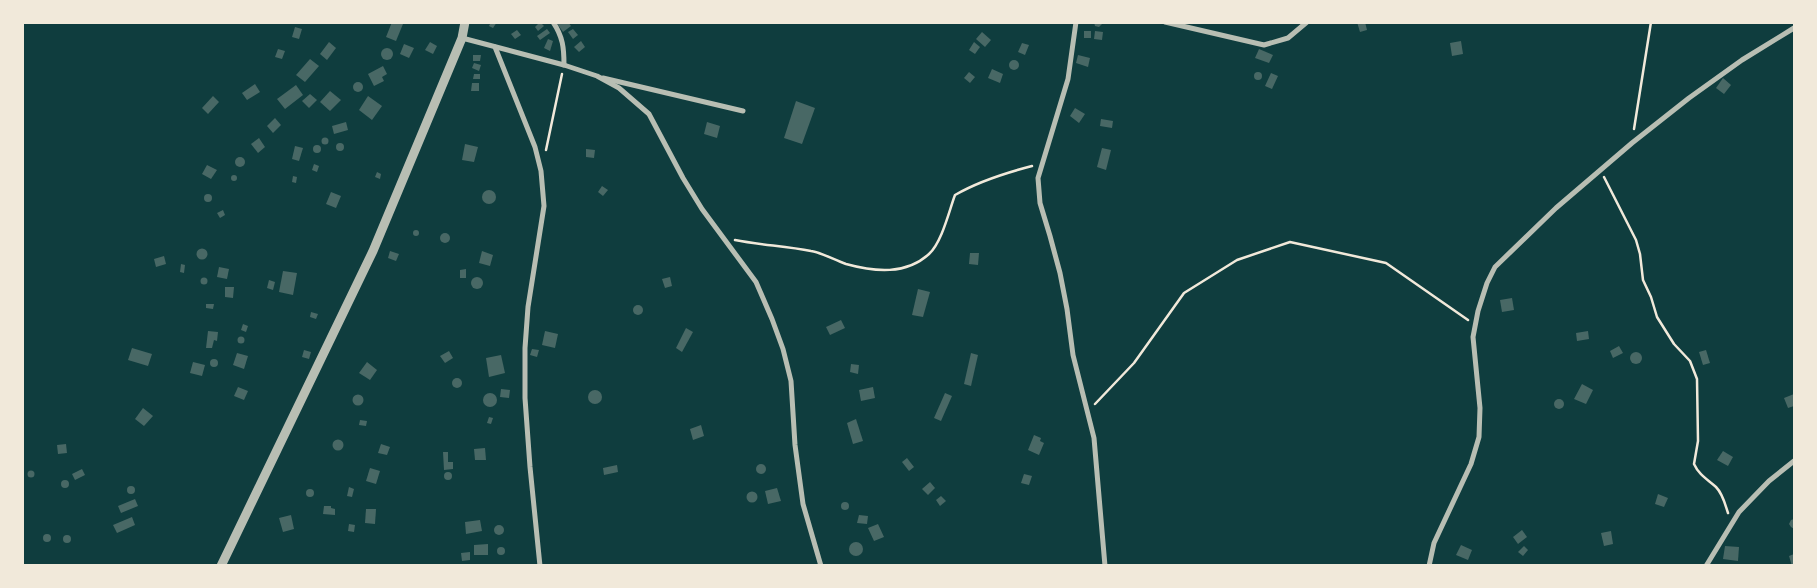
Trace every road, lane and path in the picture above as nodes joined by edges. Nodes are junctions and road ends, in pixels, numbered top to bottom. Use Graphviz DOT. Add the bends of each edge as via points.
graph roads {
  1 [pos="465,22"];
  2 [pos="553,22"];
  3 [pos="1076,22"];
  4 [pos="1165,22"];
  5 [pos="1307,22"];
  6 [pos="1651,22"];
  7 [pos="1794,28"];
  8 [pos="462,38"];
  9 [pos="495,47"];
  10 [pos="564,65"];
  11 [pos="597,76"];
  12 [pos="743,111"];
  13 [pos="1632,143"];
  14 [pos="546,152"];
  15 [pos="1043,163"];
  16 [pos="1599,171"];
  17 [pos="720,234"];
  18 [pos="1475,325"];
  19 [pos="1088,412"];
  20 [pos="1794,460"];
  21 [pos="1732,524"];
  22 [pos="221,566"];
  23 [pos="540,566"];
  24 [pos="821,566"];
  25 [pos="1105,566"];
  26 [pos="1430,566"];
  27 [pos="1706,566"];
  1 -- 8 [label="street"];
  2 -- 10 [label="street" via="562,38"];
  3 -- 15 [label="street" via="1068,80"];
  4 -- 5 [label="street" via="1264,45 1288,38"];
  6 -- 13 [label="path"];
  7 -- 13 [label="street" via="1742,60"];
  8 -- 9 [label="street"];
  8 -- 22 [label="street" via="373,251"];
  9 -- 10 [label="street"];
  9 -- 23 [label="street" via="542,171 544,206 524,348 529,457"];
  10 -- 11 [label="street"];
  10 -- 14 [label="path"];
  11 -- 12 [label="street"];
  11 -- 17 [label="street" via="619,88 649,114 683,178"];
  13 -- 16 [label="street"];
  15 -- 17 [label="path" via="955,194 930,253 909,267 880,271 846,264 816,252 753,243"];
  15 -- 19 [label="street" via="1038,178 1040,203 1060,273 1073,355"];
  16 -- 18 [label="street" via="1495,267"];
  16 -- 21 [label="path" via="1618,201 1636,240 1643,280 1657,316 1674,344 1690,361 1697,378 1698,441 1694,464 1701,476 1722,495"];
  17 -- 24 [label="street" via="756,282 783,349 791,381 795,445 804,504"];
  18 -- 19 [label="path" via="1386,263 1290,242 1237,260 1184,293 1134,363"];
  18 -- 26 [label="street" via="1479,437 1471,464 1434,543"];
  19 -- 25 [label="street" via="1098,474"];
  20 -- 21 [label="street" via="1769,481 1739,512"];
  21 -- 27 [label="street"];
}
